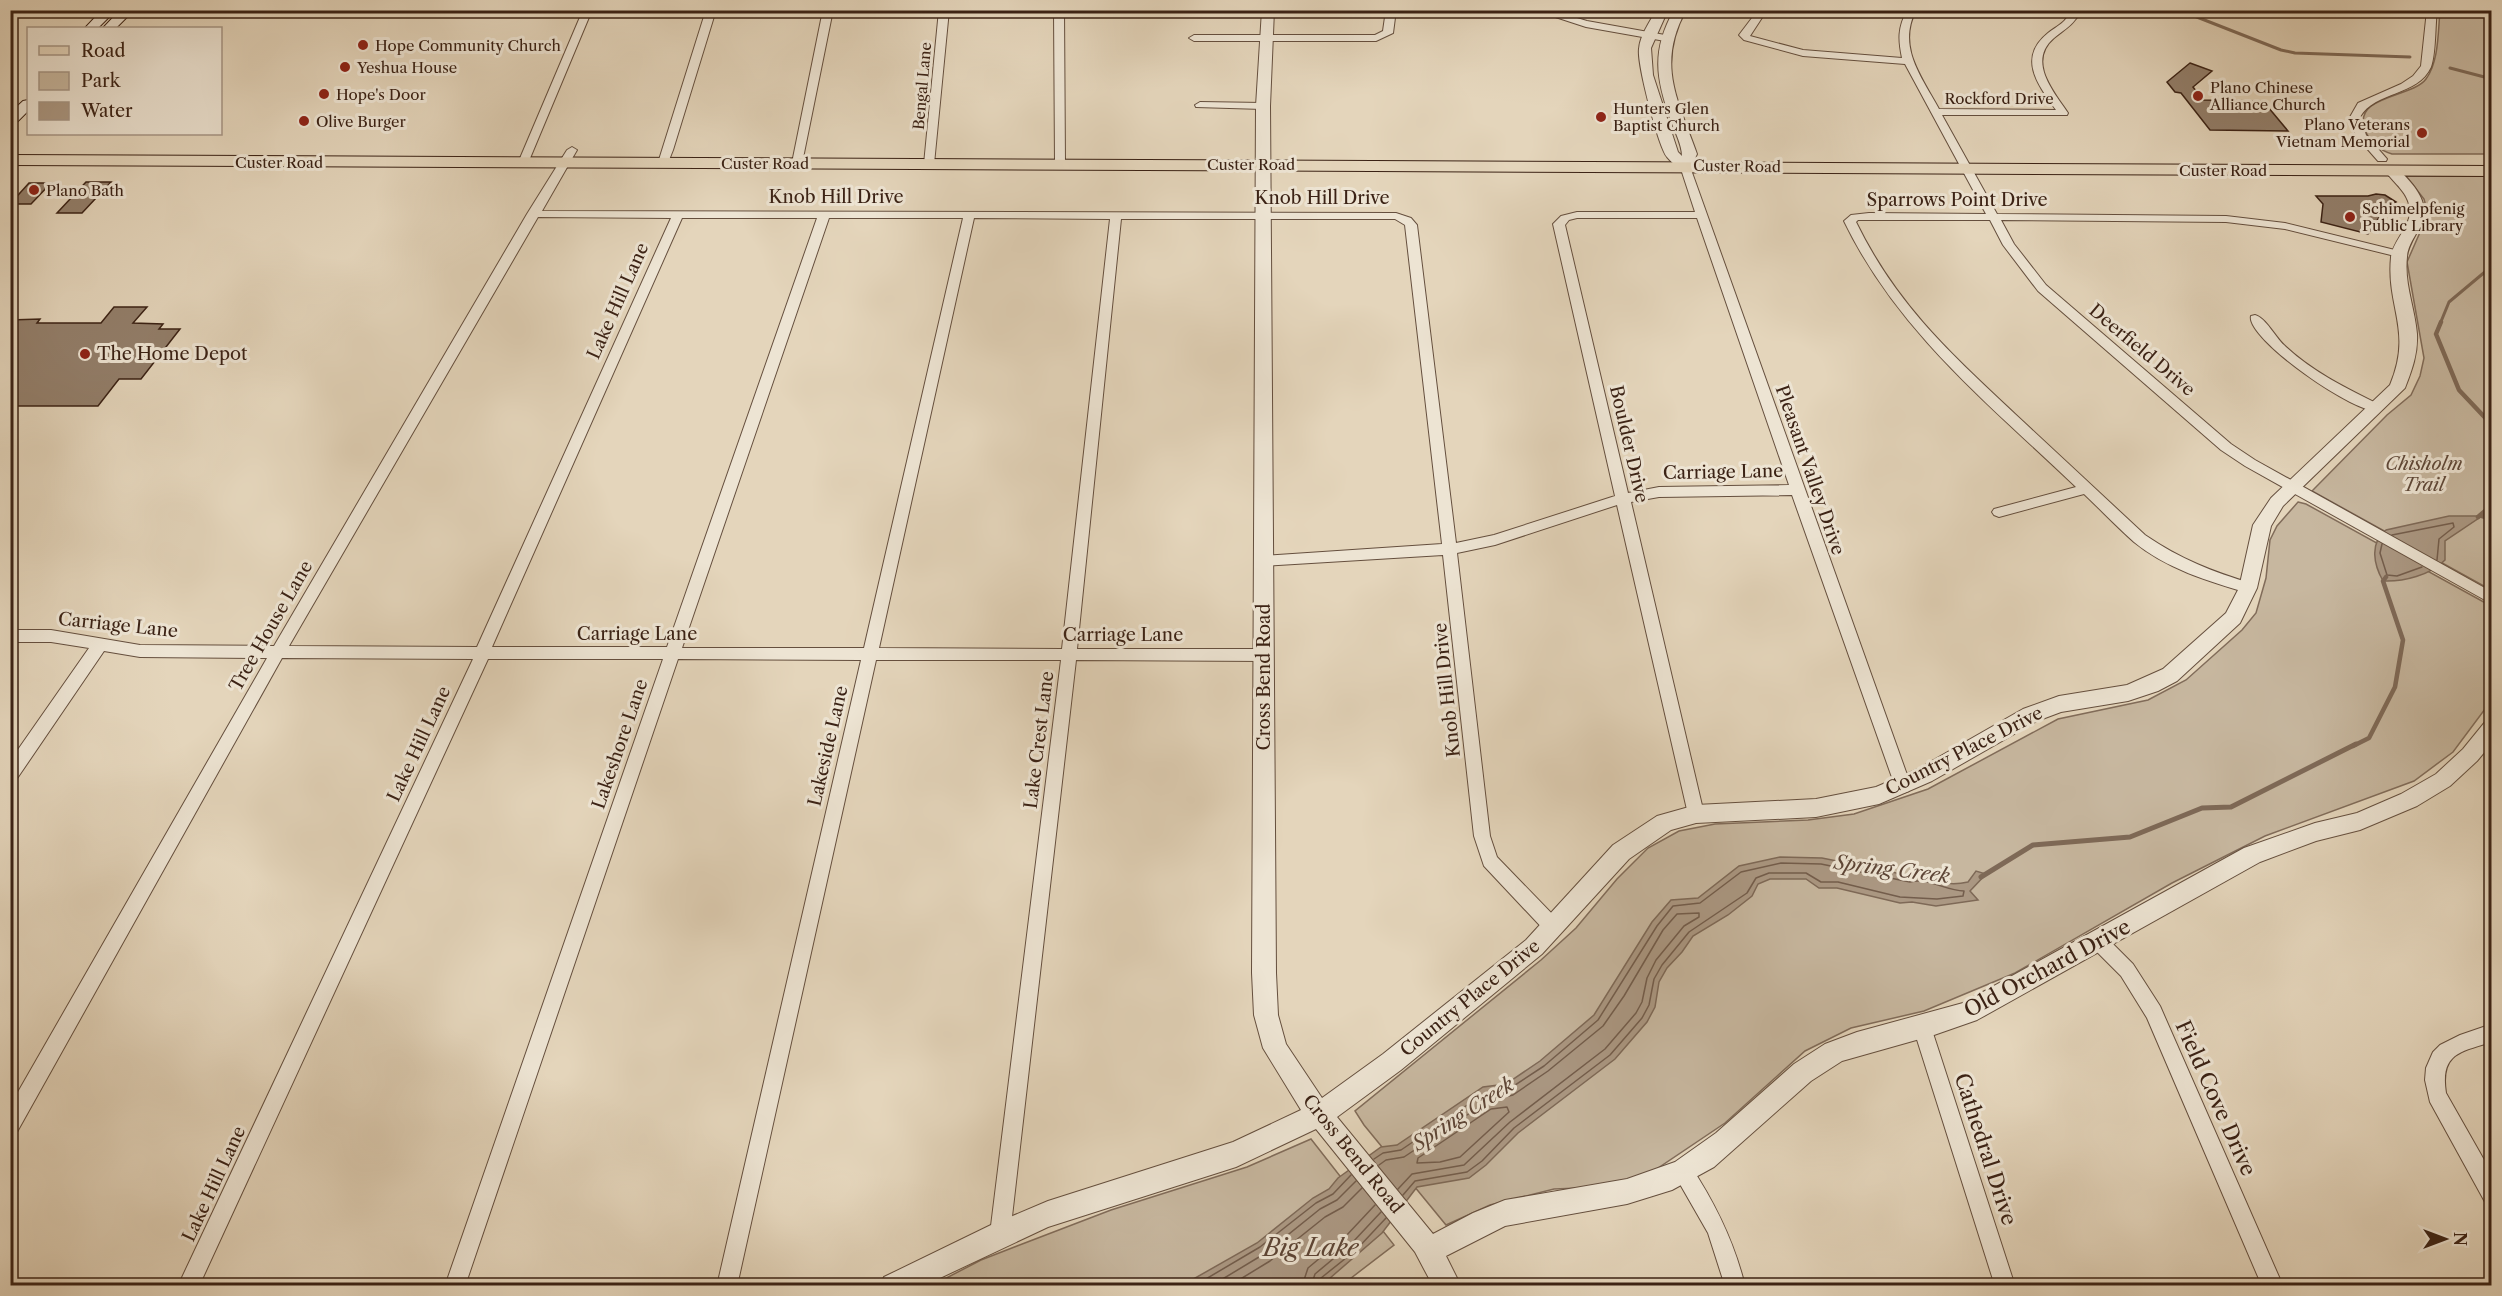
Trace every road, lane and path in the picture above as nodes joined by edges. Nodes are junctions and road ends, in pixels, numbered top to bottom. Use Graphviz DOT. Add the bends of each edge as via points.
graph roads {
  1 [pos="110,10"];
  2 [pos="128,10"];
  3 [pos="588,10"];
  4 [pos="711,10"];
  5 [pos="828,10"];
  6 [pos="944,10"];
  7 [pos="1059,10"];
  8 [pos="1268,10"];
  9 [pos="1391,10"];
  10 [pos="1538,10"];
  11 [pos="1662,10"];
  12 [pos="1680,10"];
  13 [pos="1763,10"];
  14 [pos="1912,10"];
  15 [pos="2076,10"];
  16 [pos="2280,10"];
  17 [pos="2319,10"];
  18 [pos="2432,10"];
  19 [pos="92,27"];
  20 [pos="110,27"];
  21 [pos="1649,35"];
  22 [pos="1266,37"];
  23 [pos="1194,38"];
  24 [pos="1665,38"];
  25 [pos="1908,61"];
  26 [pos="1648,82"];
  27 [pos="1665,82"];
  28 [pos="26,98"];
  29 [pos="10,103"];
  30 [pos="1200,105"];
  31 [pos="1263,106"];
  32 [pos="1936,112"];
  33 [pos="10,121"];
  34 [pos="10,148"];
  35 [pos="526,157"];
  36 [pos="568,157"];
  37 [pos="666,157"];
  38 [pos="799,157"];
  39 [pos="930,158"];
  40 [pos="1060,158"];
  41 [pos="1264,158"];
  42 [pos="1682,158"];
  43 [pos="2492,158"];
  44 [pos="10,159"];
  45 [pos="1962,162"];
  46 [pos="2387,165"];
  47 [pos="2492,171"];
  48 [pos="533,214"];
  49 [pos="678,215"];
  50 [pos="824,215"];
  51 [pos="969,215"];
  52 [pos="1701,215"];
  53 [pos="1116,216"];
  54 [pos="1263,216"];
  55 [pos="1995,219"];
  56 [pos="2399,254"];
  57 [pos="2255,319"];
  58 [pos="2375,408"];
  59 [pos="2085,489"];
  60 [pos="2291,489"];
  61 [pos="1797,490"];
  62 [pos="1623,499"];
  63 [pos="1999,512"];
  64 [pos="1449,549"];
  65 [pos="1263,561"];
  66 [pos="2248,588"];
  67 [pos="2492,599"];
  68 [pos="10,636"];
  69 [pos="100,644"];
  70 [pos="278,652"];
  71 [pos="483,653"];
  72 [pos="671,653"];
  73 [pos="869,654"];
  74 [pos="1069,655"];
  75 [pos="1265,656"];
  76 [pos="2492,728"];
  77 [pos="10,775"];
  78 [pos="1903,786"];
  79 [pos="1696,814"];
  80 [pos="1553,927"];
  81 [pos="2098,941"];
  82 [pos="1922,1027"];
  83 [pos="2492,1033"];
  84 [pos="1320,1114"];
  85 [pos="10,1125"];
  86 [pos="1683,1172"];
  87 [pos="2492,1195"];
  88 [pos="1000,1234"];
  89 [pos="1430,1250"];
  90 [pos="188,1286"];
  91 [pos="455,1286"];
  92 [pos="727,1286"];
  93 [pos="893,1286"];
  94 [pos="1448,1286"];
  95 [pos="1735,1286"];
  96 [pos="2005,1286"];
  97 [pos="2273,1286"];
  1 -- 19 [label="main road"];
  2 -- 20 [label="main road"];
  3 -- 35 [label="street"];
  4 -- 37 [label="street"];
  5 -- 38 [label="street"];
  6 -- 39 [label="street, Bengal Lane"];
  7 -- 40 [label="street"];
  8 -- 22 [label="street, Cross Bend Road"];
  9 -- 22 [label="street" via="1388,33 1382,37"];
  10 -- 21 [label="street" via="1586,24"];
  11 -- 21 [label="street, Pleasant Valley Drive"];
  12 -- 24 [label="street, Pleasant Valley Drive"];
  13 -- 25 [label="street" via="1744,35 1752,40 1826,56"];
  14 -- 25 [label="street, Deerfield Drive" via="1904,25"];
  15 -- 32 [label="street, Rockford Drive" via="2074,18 2041,45 2036,55 2039,76 2063,113"];
  16 -- 17 [label="street"];
  18 -- 46 [label="street" via="2427,62 2417,78 2362,105 2355,117 2361,136"];
  21 -- 24 [label="street"];
  21 -- 26 [label="street, Pleasant Valley Drive" via="1645,48"];
  22 -- 23 [label="street"];
  22 -- 31 [label="street, Cross Bend Road"];
  24 -- 27 [label="street, Pleasant Valley Drive"];
  25 -- 32 [label="street, Deerfield Drive"];
  26 -- 27 [label="street"];
  26 -- 42 [label="street, Pleasant Valley Drive"];
  27 -- 42 [label="street, Pleasant Valley Drive"];
  28 -- 29 [label="main road"];
  28 -- 33 [label="main road"];
  30 -- 31 [label="street"];
  31 -- 41 [label="street, Cross Bend Road"];
  32 -- 45 [label="street, Deerfield Drive"];
  34 -- 35 [label="main road, Custer Road"];
  35 -- 36 [label="main road, Custer Road"];
  35 -- 44 [label="main road, Custer Road"];
  36 -- 37 [label="main road, Custer Road"];
  36 -- 48 [label="street, Tree House Lane"];
  37 -- 38 [label="main road, Custer Road"];
  38 -- 39 [label="main road, Custer Road"];
  39 -- 40 [label="main road, Custer Road"];
  40 -- 41 [label="main road, Custer Road"];
  41 -- 42 [label="main road, Custer Road"];
  41 -- 54 [label="street, Cross Bend Road"];
  42 -- 45 [label="main road, Custer Road"];
  42 -- 52 [label="street, Pleasant Valley Drive"];
  43 -- 46 [label="main road, Custer Road"];
  45 -- 46 [label="main road, Custer Road"];
  45 -- 55 [label="street, Deerfield Drive"];
  46 -- 47 [label="main road, Custer Road"];
  46 -- 56 [label="street, Country Place Drive" via="2414,198 2417,209 2416,220"];
  48 -- 49 [label="street, Knob Hill Drive"];
  48 -- 70 [label="street, Tree House Lane"];
  49 -- 50 [label="street, Knob Hill Drive"];
  49 -- 71 [label="street, Lake Hill Lane"];
  50 -- 51 [label="street, Knob Hill Drive"];
  50 -- 72 [label="street, Lakeshore Lane"];
  51 -- 53 [label="street, Knob Hill Drive"];
  51 -- 73 [label="street, Lakeside Lane"];
  52 -- 61 [label="street, Pleasant Valley Drive"];
  52 -- 62 [label="street, Boulder Drive" via="1577,215 1559,224"];
  53 -- 54 [label="street, Knob Hill Drive"];
  53 -- 74 [label="street, Lake Crest Lane"];
  54 -- 64 [label="street, Knob Hill Drive" via="1396,216 1411,225"];
  54 -- 65 [label="street, Cross Bend Road"];
  55 -- 56 [label="street, Sparrows Point Drive" via="2258,221"];
  55 -- 59 [label="street, Sparrows Point Drive" via="1869,216 1850,221 1882,282 1908,317"];
  55 -- 60 [label="street, Deerfield Drive" via="2023,266 2065,310 2226,447"];
  56 -- 58 [label="street, Country Place Drive" via="2410,354 2397,388"];
  57 -- 58 [label="street" via="2280,350 2304,369"];
  58 -- 60 [label="street, Country Place Drive"];
  59 -- 63 [label="street"];
  59 -- 66 [label="street, Sparrows Point Drive" via="2140,539 2165,556"];
  60 -- 66 [label="street, Country Place Drive" via="2262,525"];
  60 -- 67 [label="street, Deerfield Drive"];
  61 -- 62 [label="street, Carriage Lane" via="1659,492"];
  61 -- 78 [label="street, Pleasant Valley Drive"];
  62 -- 64 [label="street, Carriage Lane" via="1495,540"];
  62 -- 79 [label="street, Boulder Drive"];
  64 -- 65 [label="street, Carriage Lane"];
  64 -- 80 [label="street, Knob Hill Drive" via="1482,836 1490,861"];
  65 -- 75 [label="street, Cross Bend Road"];
  66 -- 78 [label="street, Country Place Drive" via="2233,618 2170,675 2128,693 2059,704 2030,715"];
  68 -- 69 [label="street, Carriage Lane" via="51,636"];
  69 -- 70 [label="street, Carriage Lane" via="140,651"];
  69 -- 77 [label="street"];
  70 -- 71 [label="street, Carriage Lane"];
  70 -- 85 [label="street, Tree House Lane"];
  71 -- 72 [label="street, Carriage Lane"];
  71 -- 90 [label="street, Lake Hill Lane"];
  72 -- 73 [label="street, Carriage Lane"];
  72 -- 91 [label="street, Lakeshore Lane"];
  73 -- 74 [label="street, Carriage Lane"];
  73 -- 92 [label="street, Lakeside Lane"];
  74 -- 75 [label="street, Carriage Lane"];
  74 -- 88 [label="street, Lake Crest Lane"];
  75 -- 84 [label="street, Cross Bend Road" via="1266,1015 1275,1048"];
  76 -- 81 [label="street, Old Orchard Drive" via="2443,780 2409,800 2252,855"];
  78 -- 79 [label="street, Country Place Drive" via="1846,804"];
  79 -- 80 [label="street, Country Place Drive" via="1665,823 1621,852"];
  80 -- 84 [label="street, Country Place Drive" via="1534,947 1392,1062"];
  81 -- 82 [label="street, Old Orchard Drive" via="1969,1012"];
  81 -- 97 [label="street, Field Cove Drive" via="2131,975 2154,1012"];
  82 -- 86 [label="street, Old Orchard Drive" via="1857,1043 1822,1059"];
  82 -- 96 [label="street, Cathedral Drive"];
  83 -- 87 [label="street" via="2441,1054 2435,1064 2434,1083"];
  84 -- 88 [label="street, Country Place Drive" via="1236,1154 1048,1214"];
  84 -- 89 [label="street, Cross Bend Road"];
  86 -- 89 [label="street, Old Orchard Drive" via="1625,1193 1513,1210 1471,1226"];
  86 -- 95 [label="street" via="1716,1223"];
  88 -- 93 [label="street, Country Place Drive"];
  89 -- 94 [label="street, Cross Bend Road"];
}
